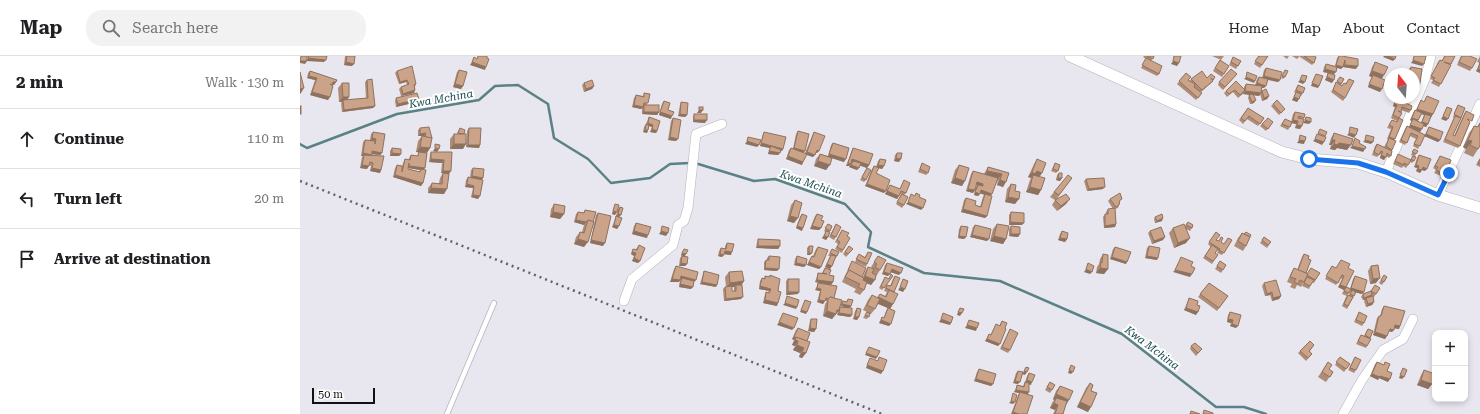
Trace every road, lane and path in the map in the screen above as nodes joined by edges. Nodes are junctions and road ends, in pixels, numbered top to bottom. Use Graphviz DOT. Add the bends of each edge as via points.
graph roads {
  1 [pos="1070,56"];
  2 [pos="1431,56"];
  3 [pos="1480,106"];
  4 [pos="722,124"];
  5 [pos="1386,172"];
  6 [pos="1438,195"];
  7 [pos="1480,208"];
  8 [pos="624,301"];
  9 [pos="494,303"];
  10 [pos="1413,319"];
  11 [pos="447,414"];
  12 [pos="1343,414"];
  1 -- 5 [label="street" via="1282,152 1309,159 1358,163"];
  2 -- 5 [label="street" via="1425,79"];
  3 -- 6 [label="street"];
  4 -- 8 [label="street" via="696,134 688,208 684,221 678,225 673,245 632,279"];
  5 -- 6 [label="street"];
  6 -- 7 [label="street"];
  9 -- 11 [label="lane"];
  10 -- 12 [label="street" via="1403,339 1383,350"];
}
